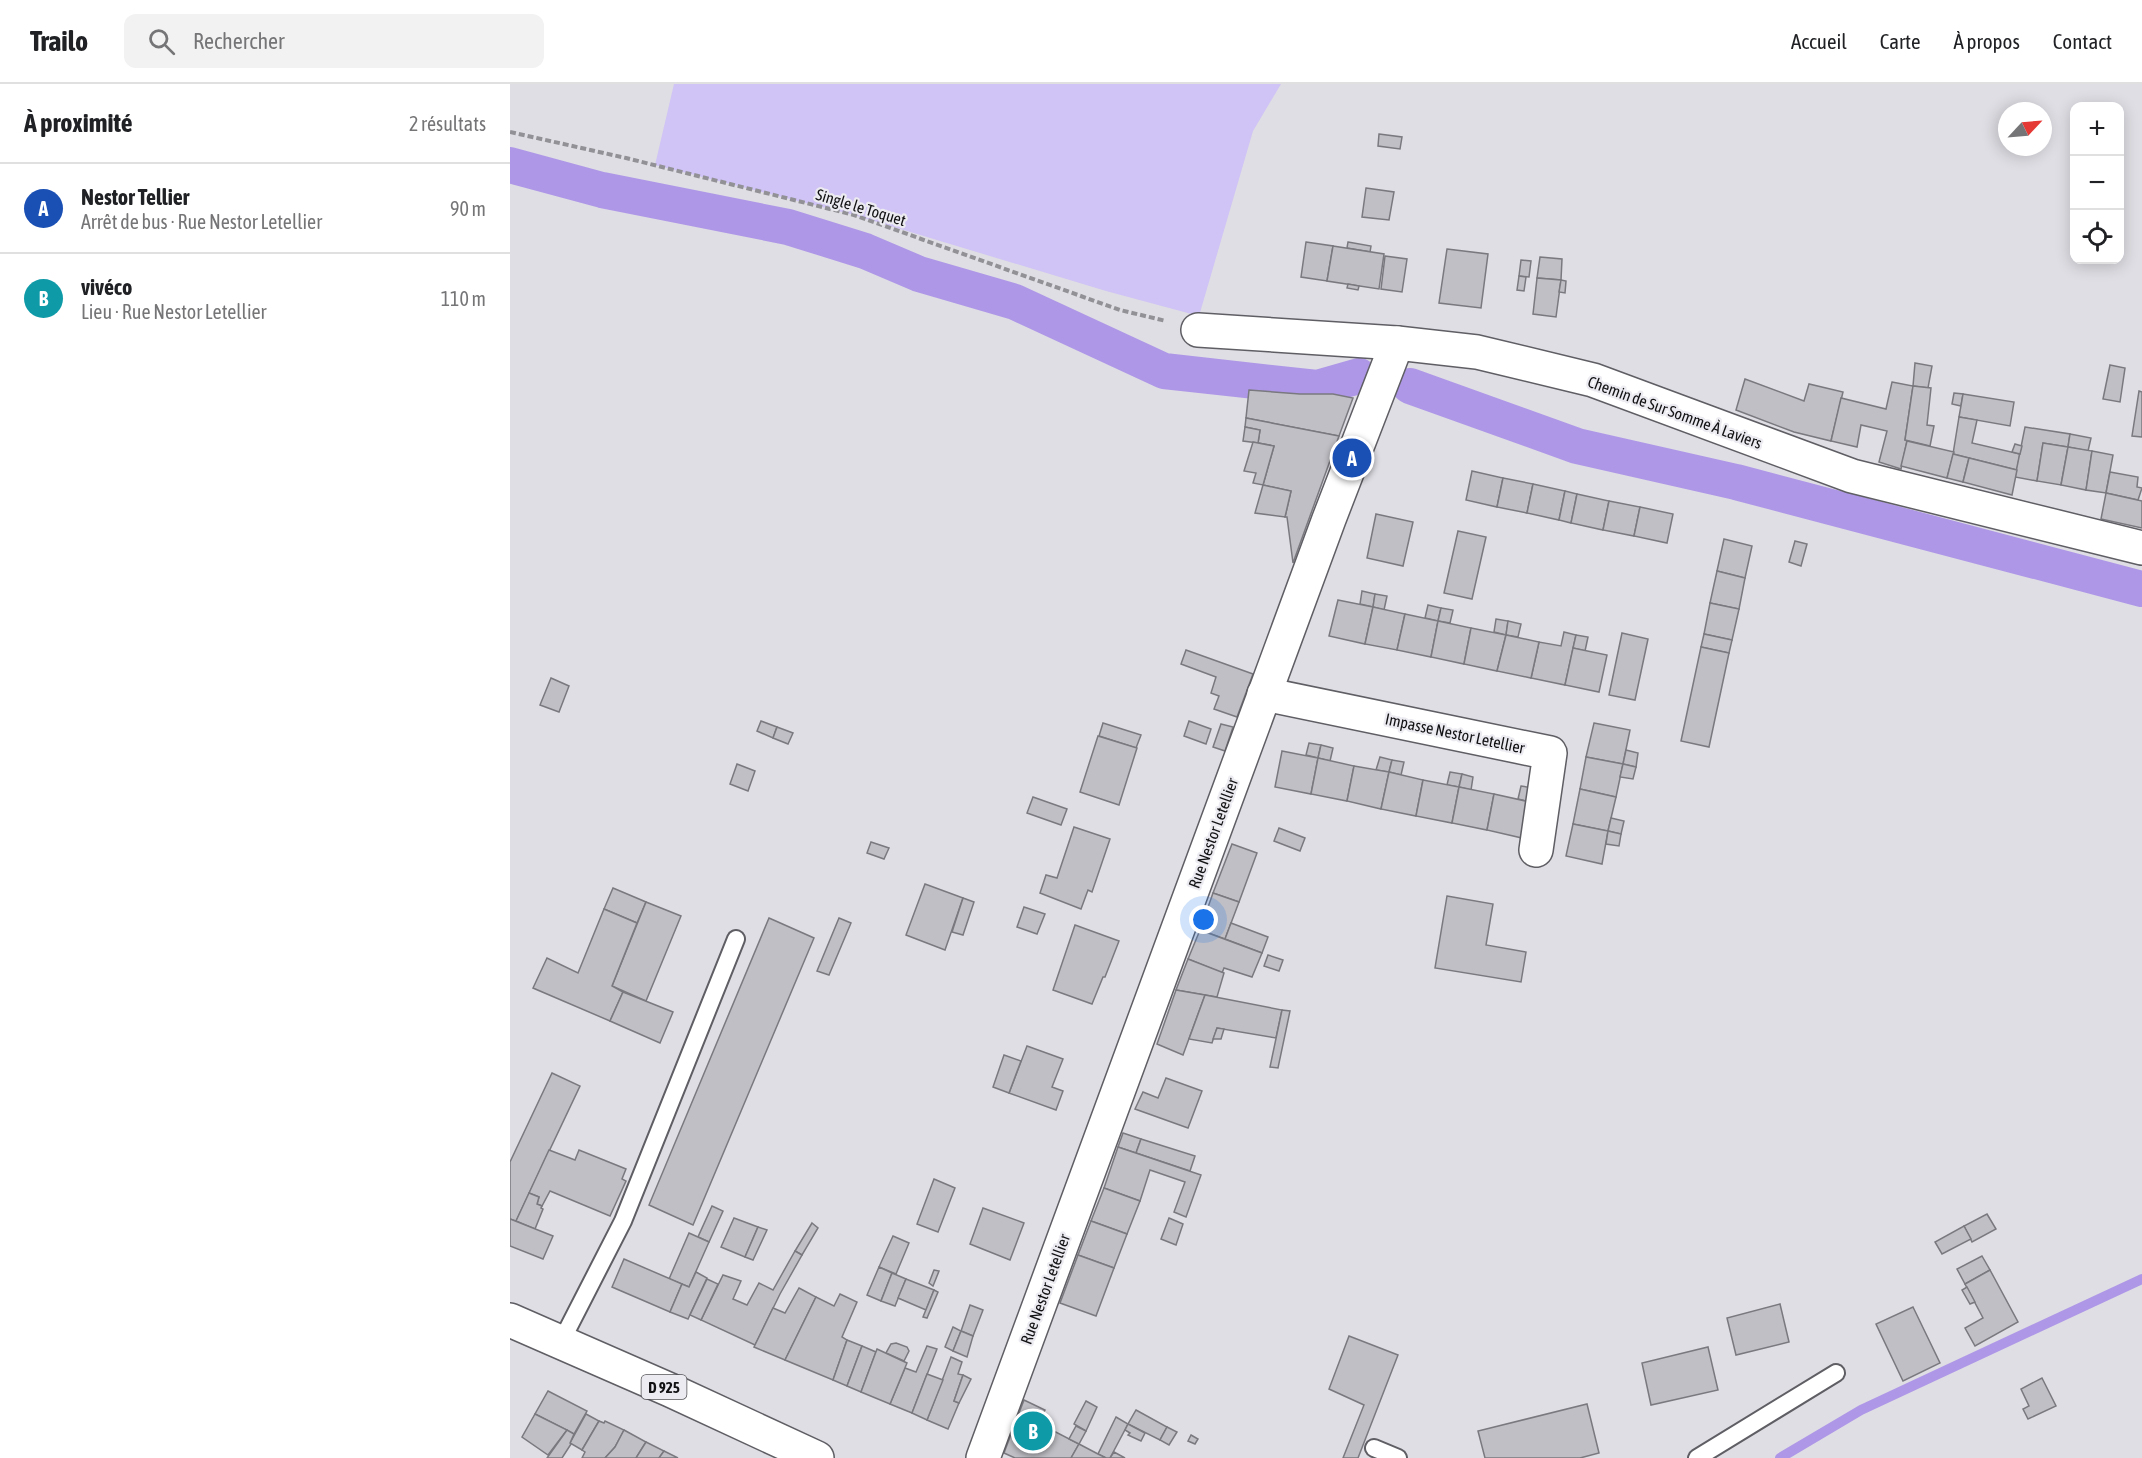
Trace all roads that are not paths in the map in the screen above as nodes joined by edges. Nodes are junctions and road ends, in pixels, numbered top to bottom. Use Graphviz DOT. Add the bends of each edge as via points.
graph roads {
  1 [pos="1198,330"];
  2 [pos="1397,344"];
  3 [pos="2142,548"];
  4 [pos="1264,694"];
  5 [pos="1536,850"];
  6 [pos="736,939"];
  7 [pos="510,1320"];
  8 [pos="561,1342"];
  9 [pos="1836,1373"];
  10 [pos="1374,1448"];
  11 [pos="817,1458"];
  12 [pos="983,1458"];
  13 [pos="1398,1458"];
  14 [pos="1697,1458"];
  1 -- 2 [label="street, Chemin de Sur Somme À Laviers"];
  2 -- 3 [label="street, Chemin de Sur Somme À Laviers" via="1477,352 1593,380 1852,476"];
  2 -- 4 [label="street, Rue Nestor Letellier"];
  4 -- 5 [label="street, Impasse Nestor Letellier" via="1550,753"];
  4 -- 12 [label="street, Rue Nestor Letellier"];
  6 -- 8 [label="lane" via="623,1221"];
  7 -- 8 [label="street, D 925"];
  8 -- 11 [label="street, D 925"];
  9 -- 14 [label="lane"];
  10 -- 13 [label="lane"];
}
